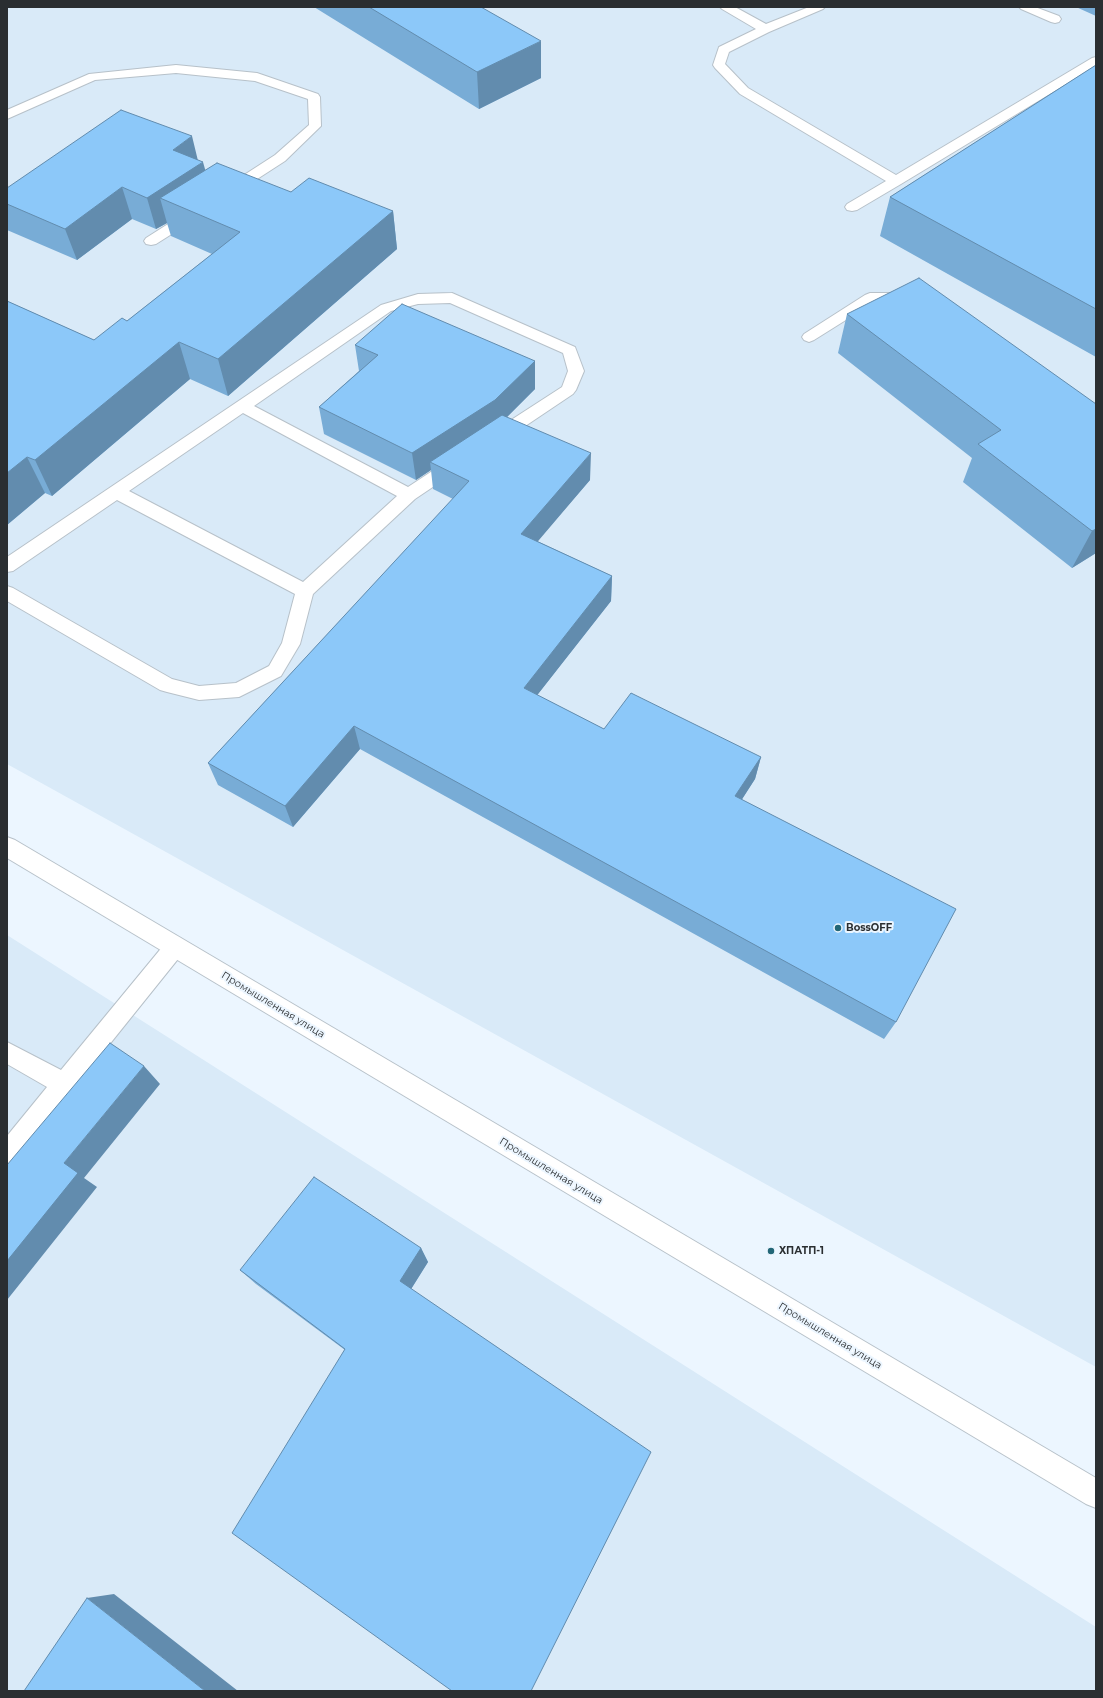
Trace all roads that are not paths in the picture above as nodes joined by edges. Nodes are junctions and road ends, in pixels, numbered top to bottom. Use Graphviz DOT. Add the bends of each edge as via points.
graph roads {
  1 [pos="726,7"];
  2 [pos="819,7"];
  3 [pos="1025,7"];
  4 [pos="1055,19"];
  5 [pos="765,29"];
  6 [pos="1096,61"];
  7 [pos="7,115"];
  8 [pos="896,181"];
  9 [pos="216,200"];
  10 [pos="203,208"];
  11 [pos="852,208"];
  12 [pos="151,241"];
  13 [pos="921,310"];
  14 [pos="809,337"];
  15 [pos="242,406"];
  16 [pos="116,492"];
  17 [pos="409,495"];
  18 [pos="7,566"];
  19 [pos="305,592"];
  20 [pos="7,593"];
  21 [pos="7,847"];
  22 [pos="175,947"];
  23 [pos="7,1052"];
  24 [pos="64,1084"];
  25 [pos="7,1154"];
  26 [pos="1096,1494"];
  1 -- 5 [label="lane"];
  2 -- 5 [label="lane"];
  3 -- 4 [label="lane"];
  5 -- 8 [label="lane" via="723,50 719,65 744,92"];
  6 -- 8 [label="lane"];
  7 -- 9 [label="lane" via="94,77 176,69 257,77 314,97 315,126 280,158"];
  8 -- 11 [label="lane"];
  10 -- 12 [label="lane"];
  13 -- 14 [label="lane" via="892,298 870,298"];
  15 -- 16 [label="lane"];
  15 -- 17 [label="lane"];
  15 -- 17 [label="lane" via="386,308 418,299 452,298 570,350 576,371 568,390"];
  16 -- 18 [label="lane"];
  16 -- 19 [label="lane"];
  17 -- 19 [label="lane"];
  19 -- 20 [label="lane" via="291,644 275,671 239,690 199,693 167,685"];
  21 -- 22 [label="street, Промышленная улица"];
  22 -- 24 [label="lane"];
  22 -- 26 [label="street, Промышленная улица"];
  23 -- 24 [label="lane"];
  24 -- 25 [label="lane"];
}
